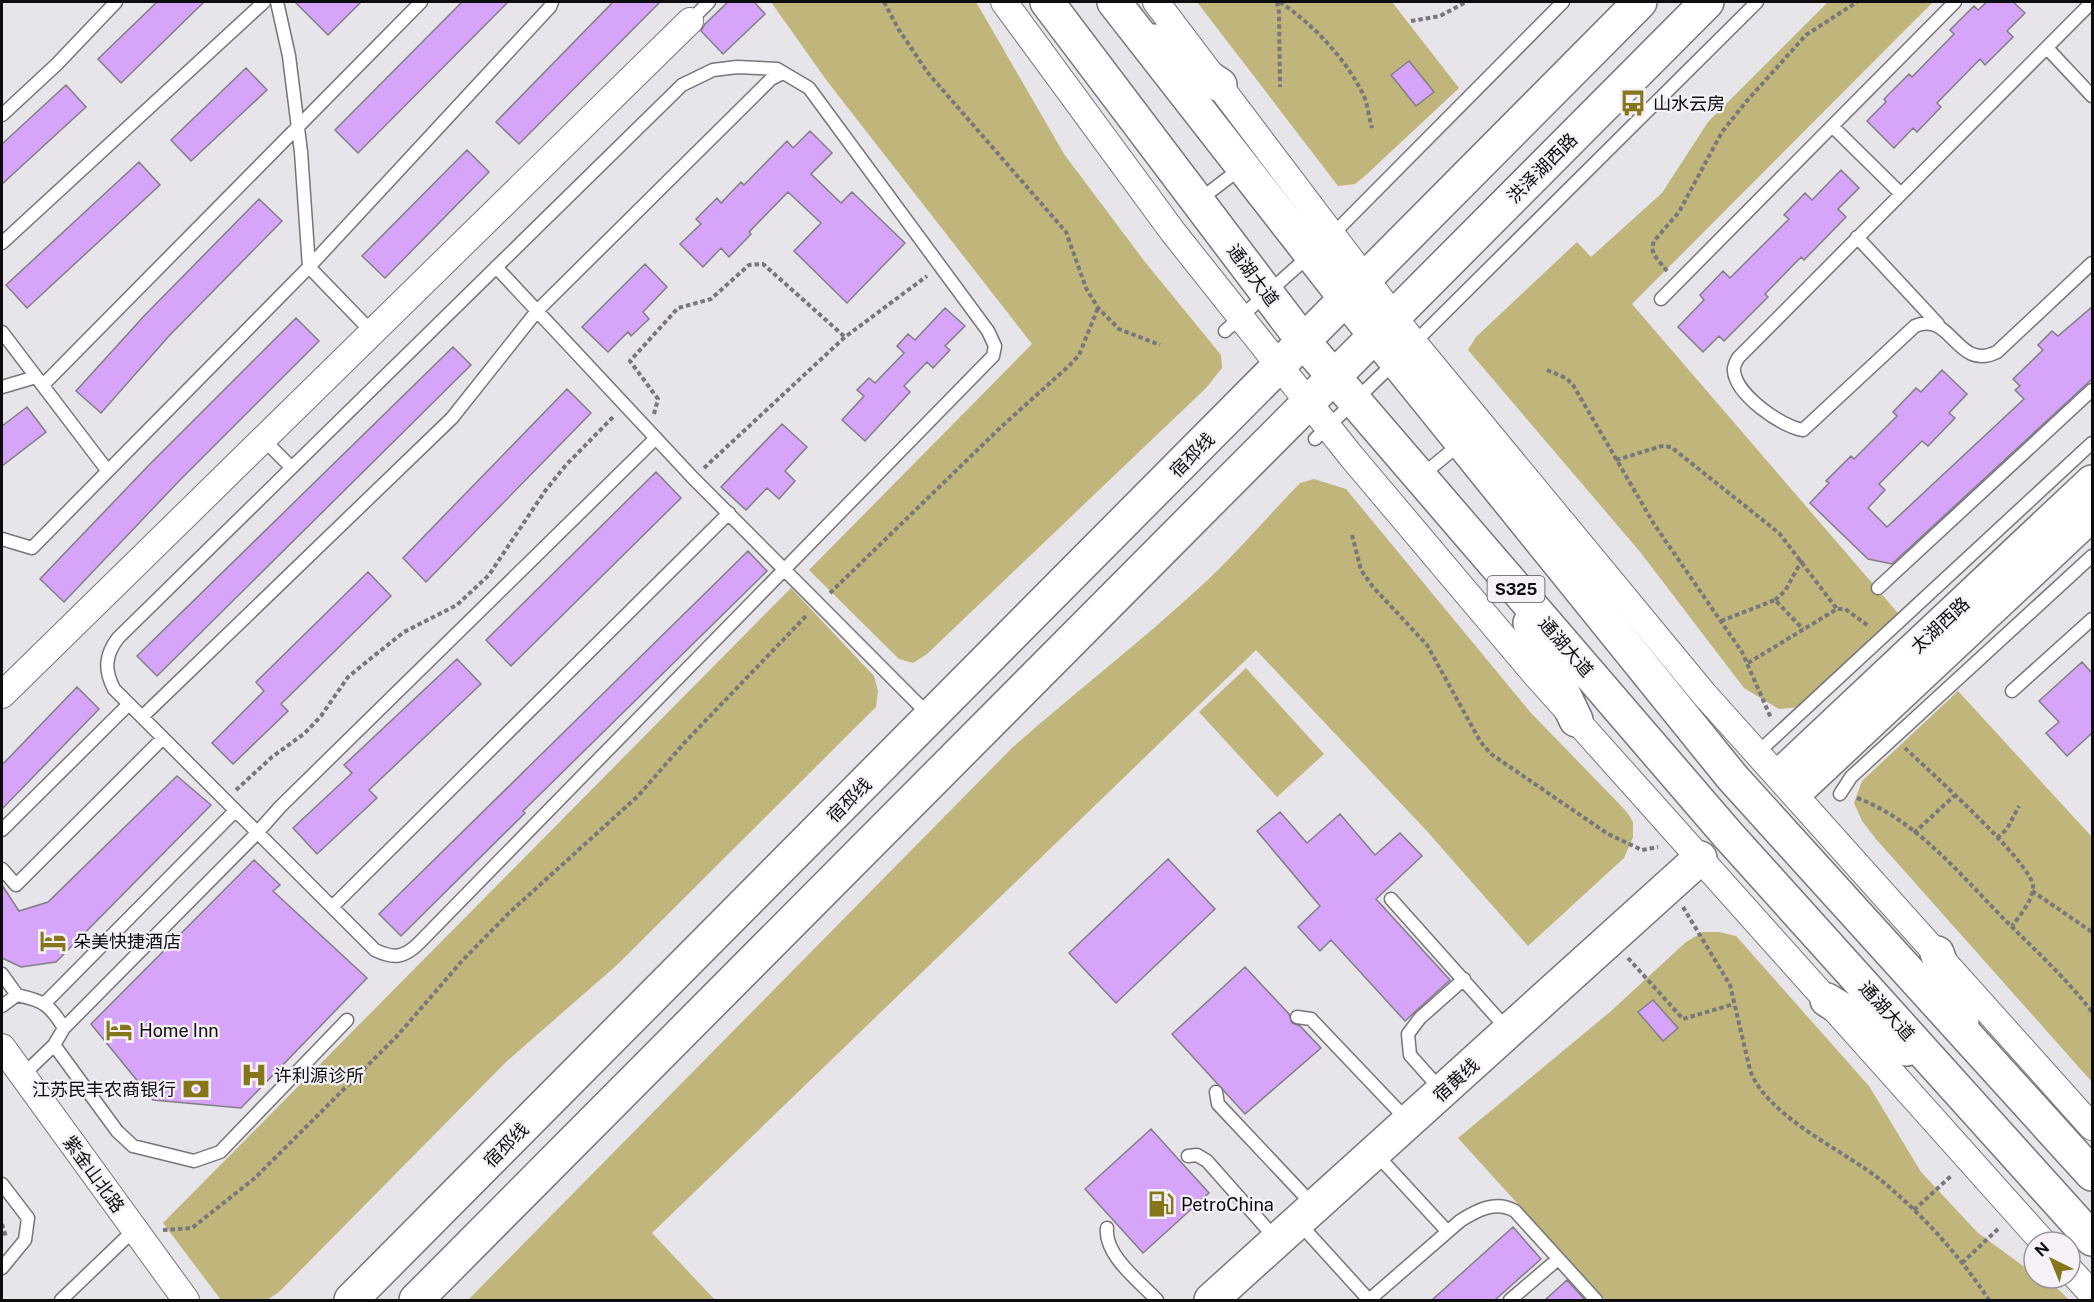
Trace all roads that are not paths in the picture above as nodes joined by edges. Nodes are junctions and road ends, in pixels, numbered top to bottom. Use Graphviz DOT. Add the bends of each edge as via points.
graph roads {
  1 [pos="116,2"];
  2 [pos="264,2"];
  3 [pos="277,2"];
  4 [pos="422,2"];
  5 [pos="552,2"];
  6 [pos="709,2"];
  7 [pos="1004,2"];
  8 [pos="1047,2"];
  9 [pos="1156,2"];
  10 [pos="1563,2"];
  11 [pos="1640,2"];
  12 [pos="1707,2"];
  13 [pos="1757,2"];
  14 [pos="1955,2"];
  15 [pos="2092,2"];
  16 [pos="1124,14"];
  17 [pos="690,21"];
  18 [pos="2047,48"];
  19 [pos="783,73"];
  20 [pos="1220,85"];
  21 [pos="2092,96"];
  22 [pos="2,115"];
  23 [pos="1832,126"];
  24 [pos="298,127"];
  25 [pos="1242,166"];
  26 [pos="1900,193"];
  27 [pos="1197,202"];
  28 [pos="1857,237"];
  29 [pos="2,243"];
  30 [pos="1322,244"];
  31 [pos="2092,263"];
  32 [pos="309,267"];
  33 [pos="496,267"];
  34 [pos="1356,288"];
  35 [pos="1266,293"];
  36 [pos="1661,299"];
  37 [pos="537,311"];
  38 [pos="1233,324"];
  39 [pos="1385,326"];
  40 [pos="1940,326"];
  41 [pos="2,332"];
  42 [pos="372,332"];
  43 [pos="1304,342"];
  44 [pos="1405,352"];
  45 [pos="1281,365"];
  46 [pos="40,381"];
  47 [pos="2,387"];
  48 [pos="1345,390"];
  49 [pos="2092,390"];
  50 [pos="1318,423"];
  51 [pos="656,438"];
  52 [pos="263,439"];
  53 [pos="1462,442"];
  54 [pos="2092,443"];
  55 [pos="291,467"];
  56 [pos="107,470"];
  57 [pos="1420,477"];
  58 [pos="2092,482"];
  59 [pos="729,513"];
  60 [pos="2092,515"];
  61 [pos="2,539"];
  62 [pos="2092,556"];
  63 [pos="786,570"];
  64 [pos="1511,583"];
  65 [pos="1878,588"];
  66 [pos="2092,619"];
  67 [pos="2012,691"];
  68 [pos="2,695"];
  69 [pos="129,704"];
  70 [pos="142,717"];
  71 [pos="931,717"];
  72 [pos="1576,720"];
  73 [pos="163,738"];
  74 [pos="1786,766"];
  75 [pos="1840,794"];
  76 [pos="235,811"];
  77 [pos="2,830"];
  78 [pos="257,833"];
  79 [pos="1700,858"];
  80 [pos="2,869"];
  81 [pos="1391,899"];
  82 [pos="332,907"];
  83 [pos="1937,953"];
  84 [pos="2,974"];
  85 [pos="1464,979"];
  86 [pos="17,995"];
  87 [pos="1827,1000"];
  88 [pos="45,1003"];
  89 [pos="2,1006"];
  90 [pos="1297,1017"];
  91 [pos="347,1020"];
  92 [pos="64,1028"];
  93 [pos="1510,1031"];
  94 [pos="1968,1037"];
  95 [pos="54,1045"];
  96 [pos="2,1047"];
  97 [pos="1939,1068"];
  98 [pos="22,1076"];
  99 [pos="1216,1092"];
  100 [pos="1443,1092"];
  101 [pos="1409,1122"];
  102 [pos="2092,1127"];
  103 [pos="1375,1153"];
  104 [pos="1188,1156"];
  105 [pos="2092,1174"];
  106 [pos="2,1184"];
  107 [pos="1297,1223"];
  108 [pos="1107,1228"];
  109 [pos="134,1230"];
  110 [pos="2032,1230"];
  111 [pos="1447,1232"];
  112 [pos="2092,1239"];
  113 [pos="1558,1259"];
  114 [pos="2,1268"];
  115 [pos="61,1300"];
  116 [pos="186,1300"];
  117 [pos="351,1300"];
  118 [pos="416,1300"];
  119 [pos="1157,1300"];
  120 [pos="1211,1300"];
  121 [pos="1369,1300"];
  122 [pos="1510,1300"];
  123 [pos="1596,1300"];
  1 -- 22 [label="lane"];
  2 -- 29 [label="lane"];
  3 -- 24 [label="lane"];
  4 -- 24 [label="lane"];
  5 -- 32 [label="lane"];
  6 -- 17 [label="lane"];
  7 -- 38 [label="street" via="1173,232"];
  8 -- 27 [label="main road, 通湖大道"];
  9 -- 20 [label="street"];
  10 -- 30 [label="lane"];
  11 -- 34 [label="main road"];
  12 -- 39 [label="main road, 洪泽湖西路"];
  13 -- 44 [label="lane"];
  14 -- 23 [label="lane"];
  15 -- 18 [label="lane"];
  16 -- 20 [label="main road"];
  16 -- 25 [label="main road"];
  17 -- 42 [label="street"];
  18 -- 21 [label="lane"];
  18 -- 26 [label="lane"];
  19 -- 33 [label="lane" via="758,67 713,70 682,85"];
  19 -- 37 [label="lane" via="771,79"];
  19 -- 63 [label="lane" via="809,88 988,331 995,346 993,356"];
  20 -- 30 [label="street"];
  23 -- 26 [label="lane"];
  23 -- 36 [label="lane"];
  24 -- 32 [label="lane"];
  24 -- 46 [label="lane"];
  25 -- 27 [label="lane"];
  25 -- 30 [label="main road"];
  26 -- 28 [label="lane"];
  27 -- 35 [label="main road, 通湖大道"];
  28 -- 40 [label="lane"];
  28 -- 40 [label="lane" via="1738,358 1733,369 1736,378 1756,403 1775,419 1803,430 1915,326 1925,322"];
  30 -- 34 [label="main road"];
  30 -- 35 [label="lane"];
  31 -- 40 [label="lane" via="1988,357 1960,348"];
  32 -- 42 [label="lane"];
  32 -- 56 [label="lane"];
  33 -- 37 [label="lane"];
  33 -- 55 [label="lane"];
  34 -- 39 [label="main road"];
  34 -- 43 [label="main road, 宿邳线"];
  35 -- 38 [label="lane"];
  35 -- 43 [label="main road, 通湖大道"];
  37 -- 51 [label="lane"];
  37 -- 70 [label="lane" via="452,418"];
  38 -- 45 [label="street"];
  39 -- 44 [label="main road"];
  39 -- 48 [label="main road"];
  41 -- 46 [label="lane"];
  42 -- 52 [label="street"];
  43 -- 45 [label="main road, 宿邳线"];
  43 -- 48 [label="main road, 通湖大道 / S325"];
  44 -- 48 [label="lane"];
  44 -- 53 [label="main road"];
  44 -- 83 [label="street"];
  45 -- 50 [label="street"];
  45 -- 71 [label="main road, 宿邳线"];
  46 -- 47 [label="lane"];
  46 -- 56 [label="lane"];
  48 -- 50 [label="main road"];
  48 -- 57 [label="main road, 通湖大道 / S325"];
  49 -- 65 [label="lane"];
  50 -- 72 [label="street"];
  50 -- 118 [label="main road" via="1001,708"];
  51 -- 59 [label="lane"];
  51 -- 78 [label="lane"];
  52 -- 55 [label="lane"];
  52 -- 68 [label="street"];
  53 -- 57 [label="lane"];
  53 -- 94 [label="main road" via="1732,777"];
  54 -- 74 [label="lane" via="1777,735"];
  55 -- 69 [label="lane" via="108,651 108,678"];
  56 -- 61 [label="lane" via="32,548"];
  57 -- 64 [label="main road, 通湖大道 / S325"];
  58 -- 74 [label="main road, 太湖西路"];
  59 -- 63 [label="lane"];
  59 -- 82 [label="lane"];
  60 -- 74 [label="main road, 太湖西路"];
  62 -- 75 [label="lane" via="1851,777"];
  63 -- 71 [label="lane"];
  63 -- 82 [label="lane" via="409,953 397,958 375,950"];
  64 -- 72 [label="main road"];
  64 -- 97 [label="main road, 通湖大道 / S325" via="1728,835"];
  66 -- 67 [label="lane"];
  69 -- 70 [label="lane"];
  69 -- 77 [label="lane"];
  70 -- 73 [label="lane"];
  71 -- 117 [label="main road, 宿邳线"];
  72 -- 79 [label="street"];
  73 -- 76 [label="lane"];
  73 -- 80 [label="lane" via="16,885"];
  76 -- 78 [label="lane"];
  76 -- 88 [label="lane"];
  78 -- 82 [label="lane"];
  78 -- 92 [label="lane"];
  79 -- 87 [label="street"];
  79 -- 93 [label="main road, 宿黄线"];
  81 -- 85 [label="lane"];
  83 -- 94 [label="main road"];
  83 -- 102 [label="street"];
  84 -- 86 [label="lane"];
  85 -- 93 [label="lane"];
  85 -- 100 [label="lane" via="1420,1018 1408,1034 1410,1055"];
  86 -- 88 [label="lane"];
  86 -- 89 [label="lane"];
  87 -- 97 [label="main road"];
  87 -- 110 [label="street"];
  88 -- 92 [label="lane"];
  90 -- 101 [label="lane" via="1311,1019"];
  91 -- 95 [label="lane" via="220,1152 194,1161 133,1146 117,1131"];
  92 -- 95 [label="lane"];
  93 -- 100 [label="main road, 宿黄线"];
  94 -- 105 [label="main road"];
  95 -- 98 [label="lane"];
  96 -- 98 [label="street, 紫金山北路"];
  97 -- 112 [label="main road, 通湖大道"];
  98 -- 109 [label="street, 紫金山北路"];
  99 -- 107 [label="lane" via="1218,1104"];
  100 -- 101 [label="main road, 宿黄线"];
  101 -- 103 [label="main road, 宿黄线"];
  103 -- 107 [label="main road, 宿黄线"];
  103 -- 111 [label="lane"];
  104 -- 107 [label="lane" via="1197,1155 1207,1161"];
  106 -- 114 [label="lane" via="28,1218 25,1240"];
  107 -- 120 [label="main road, 宿黄线"];
  107 -- 121 [label="lane"];
  108 -- 119 [label="lane" via="1111,1250"];
  109 -- 115 [label="lane"];
  109 -- 116 [label="street, 紫金山北路"];
  111 -- 113 [label="lane" via="1476,1211 1506,1206"];
  111 -- 121 [label="lane"];
  113 -- 122 [label="lane"];
  113 -- 123 [label="lane"];
}
